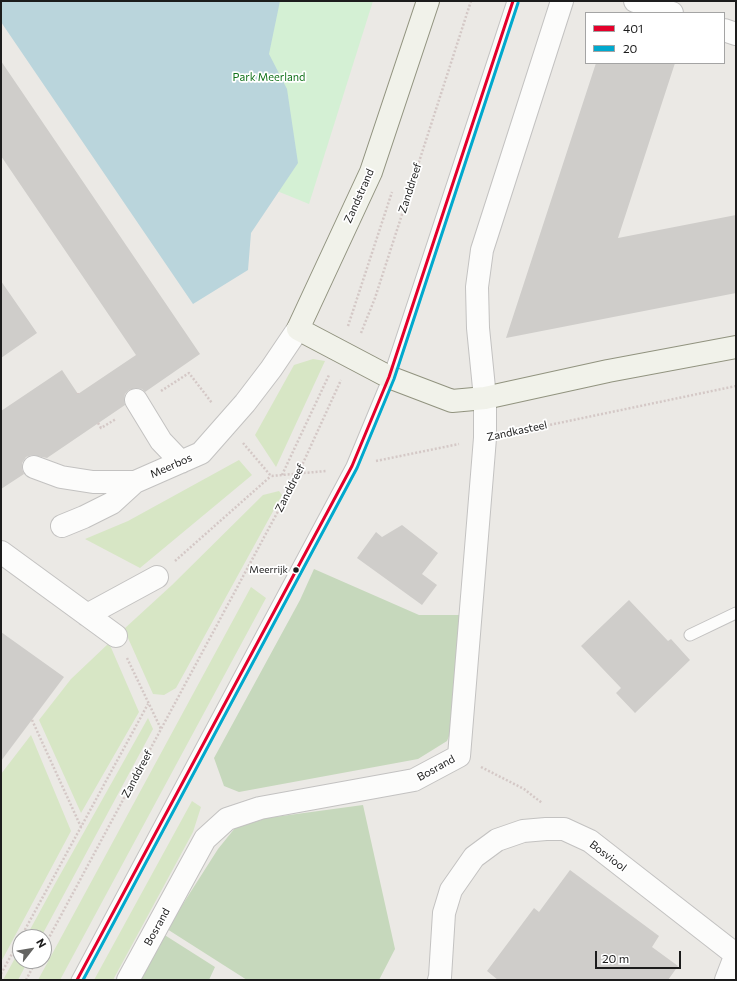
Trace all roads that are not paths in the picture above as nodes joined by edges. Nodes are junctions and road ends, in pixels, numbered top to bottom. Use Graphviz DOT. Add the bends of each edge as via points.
graph roads {
  1 [pos="428,1"];
  2 [pos="513,1"];
  3 [pos="562,1"];
  4 [pos="635,1"];
  5 [pos="669,12"];
  6 [pos="725,30"];
  7 [pos="736,34"];
  8 [pos="298,329"];
  9 [pos="736,347"];
  10 [pos="389,377"];
  11 [pos="485,398"];
  12 [pos="136,400"];
  13 [pos="181,462"];
  14 [pos="34,467"];
  15 [pos="135,482"];
  16 [pos="62,526"];
  17 [pos="1,552"];
  18 [pos="157,577"];
  19 [pos="736,613"];
  20 [pos="87,615"];
  21 [pos="690,635"];
  22 [pos="116,636"];
  23 [pos="736,954"];
  24 [pos="77,980"];
  25 [pos="128,980"];
  26 [pos="438,980"];
  27 [pos="726,980"];
  1 -- 8 [label="street, Zandstrand" via="371,172"];
  2 -- 10 [label="lane"];
  3 -- 11 [label="street" via="482,250 477,287"];
  4 -- 5 [label="street"];
  6 -- 7 [label="street"];
  8 -- 10 [label="street"];
  8 -- 13 [label="street, Meerbos" via="245,403 201,453"];
  9 -- 11 [label="street"];
  10 -- 11 [label="street" via="452,401"];
  10 -- 24 [label="lane" via="352,466"];
  11 -- 25 [label="street, Bosrand" via="485,438 459,756 414,780 260,808 227,818 205,839"];
  12 -- 13 [label="street" via="161,441"];
  13 -- 15 [label="street, Meerbos"];
  14 -- 15 [label="street, Meerbos" via="61,477 93,482"];
  15 -- 16 [label="street" via="112,504"];
  17 -- 20 [label="street"];
  18 -- 20 [label="street"];
  19 -- 21 [label="lane"];
  20 -- 22 [label="street"];
  23 -- 26 [label="street, Bosviool" via="590,841 564,829 523,831 497,840 474,857 451,890 444,913"];
  23 -- 27 [label="street"];
}
